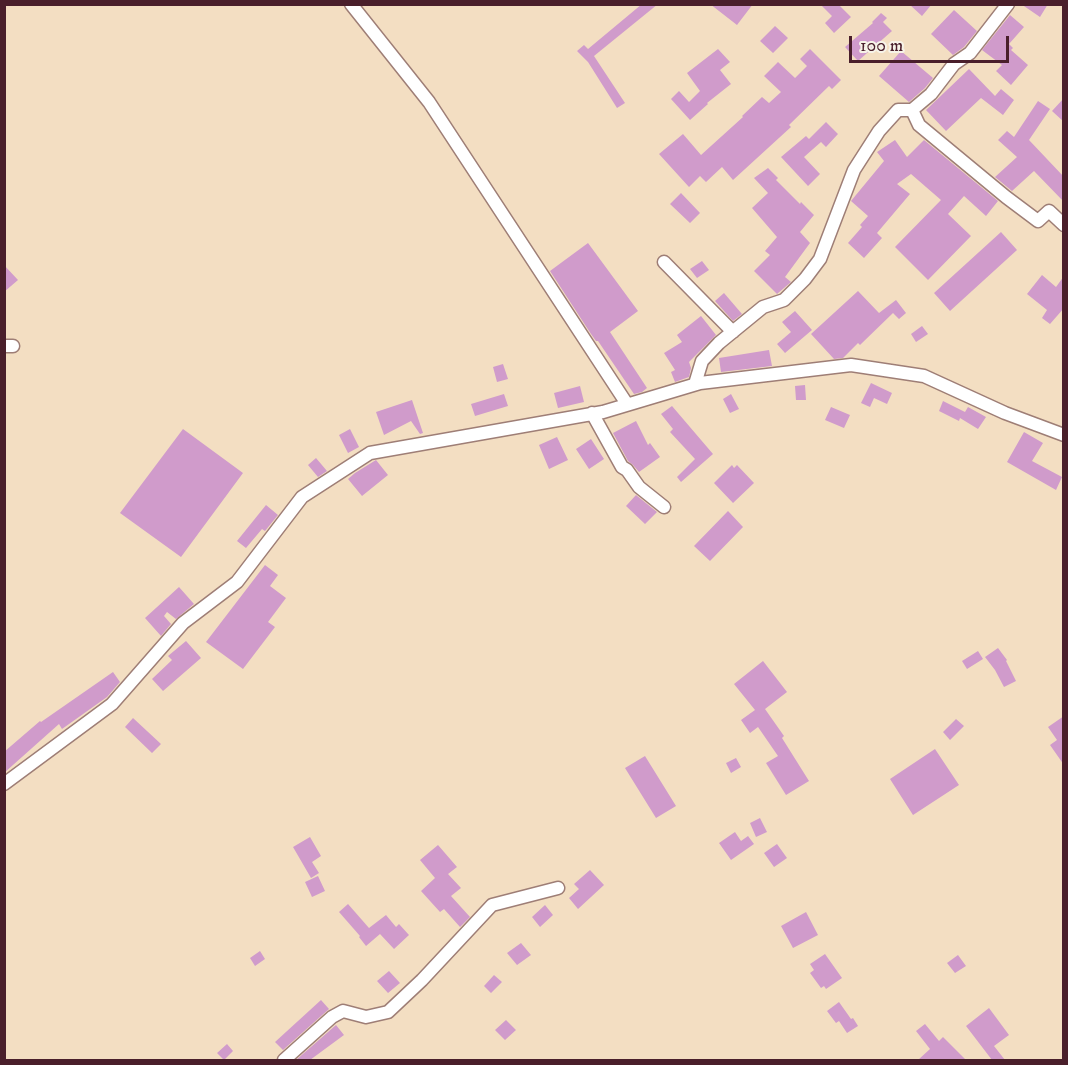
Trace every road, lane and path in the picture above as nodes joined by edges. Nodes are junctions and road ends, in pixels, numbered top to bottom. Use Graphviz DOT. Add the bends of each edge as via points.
graph roads {
  1 [pos="351,4"];
  2 [pos="1008,4"];
  3 [pos="912,110"];
  4 [pos="1064,225"];
  5 [pos="664,262"];
  6 [pos="733,332"];
  7 [pos="695,384"];
  8 [pos="627,404"];
  9 [pos="592,413"];
  10 [pos="1064,435"];
  11 [pos="664,507"];
  12 [pos="4,784"];
  13 [pos="558,888"];
  14 [pos="285,1060"];
  1 -- 8 [label="street" via="429,102"];
  2 -- 3 [label="street" via="970,53 954,64 931,94"];
  3 -- 4 [label="street" via="919,125 1010,200 1038,221 1049,212"];
  3 -- 6 [label="street" via="898,110 854,170 820,259 805,279 784,300 763,308"];
  5 -- 6 [label="street"];
  6 -- 7 [label="street" via="702,361"];
  7 -- 8 [label="street"];
  7 -- 10 [label="street" via="851,365 924,376"];
  8 -- 9 [label="street"];
  9 -- 11 [label="street" via="622,467"];
  9 -- 12 [label="street" via="370,453 302,497 237,582 183,623 112,704"];
  13 -- 14 [label="street" via="492,905 388,1012 366,1017 344,1011 332,1017"];
}
